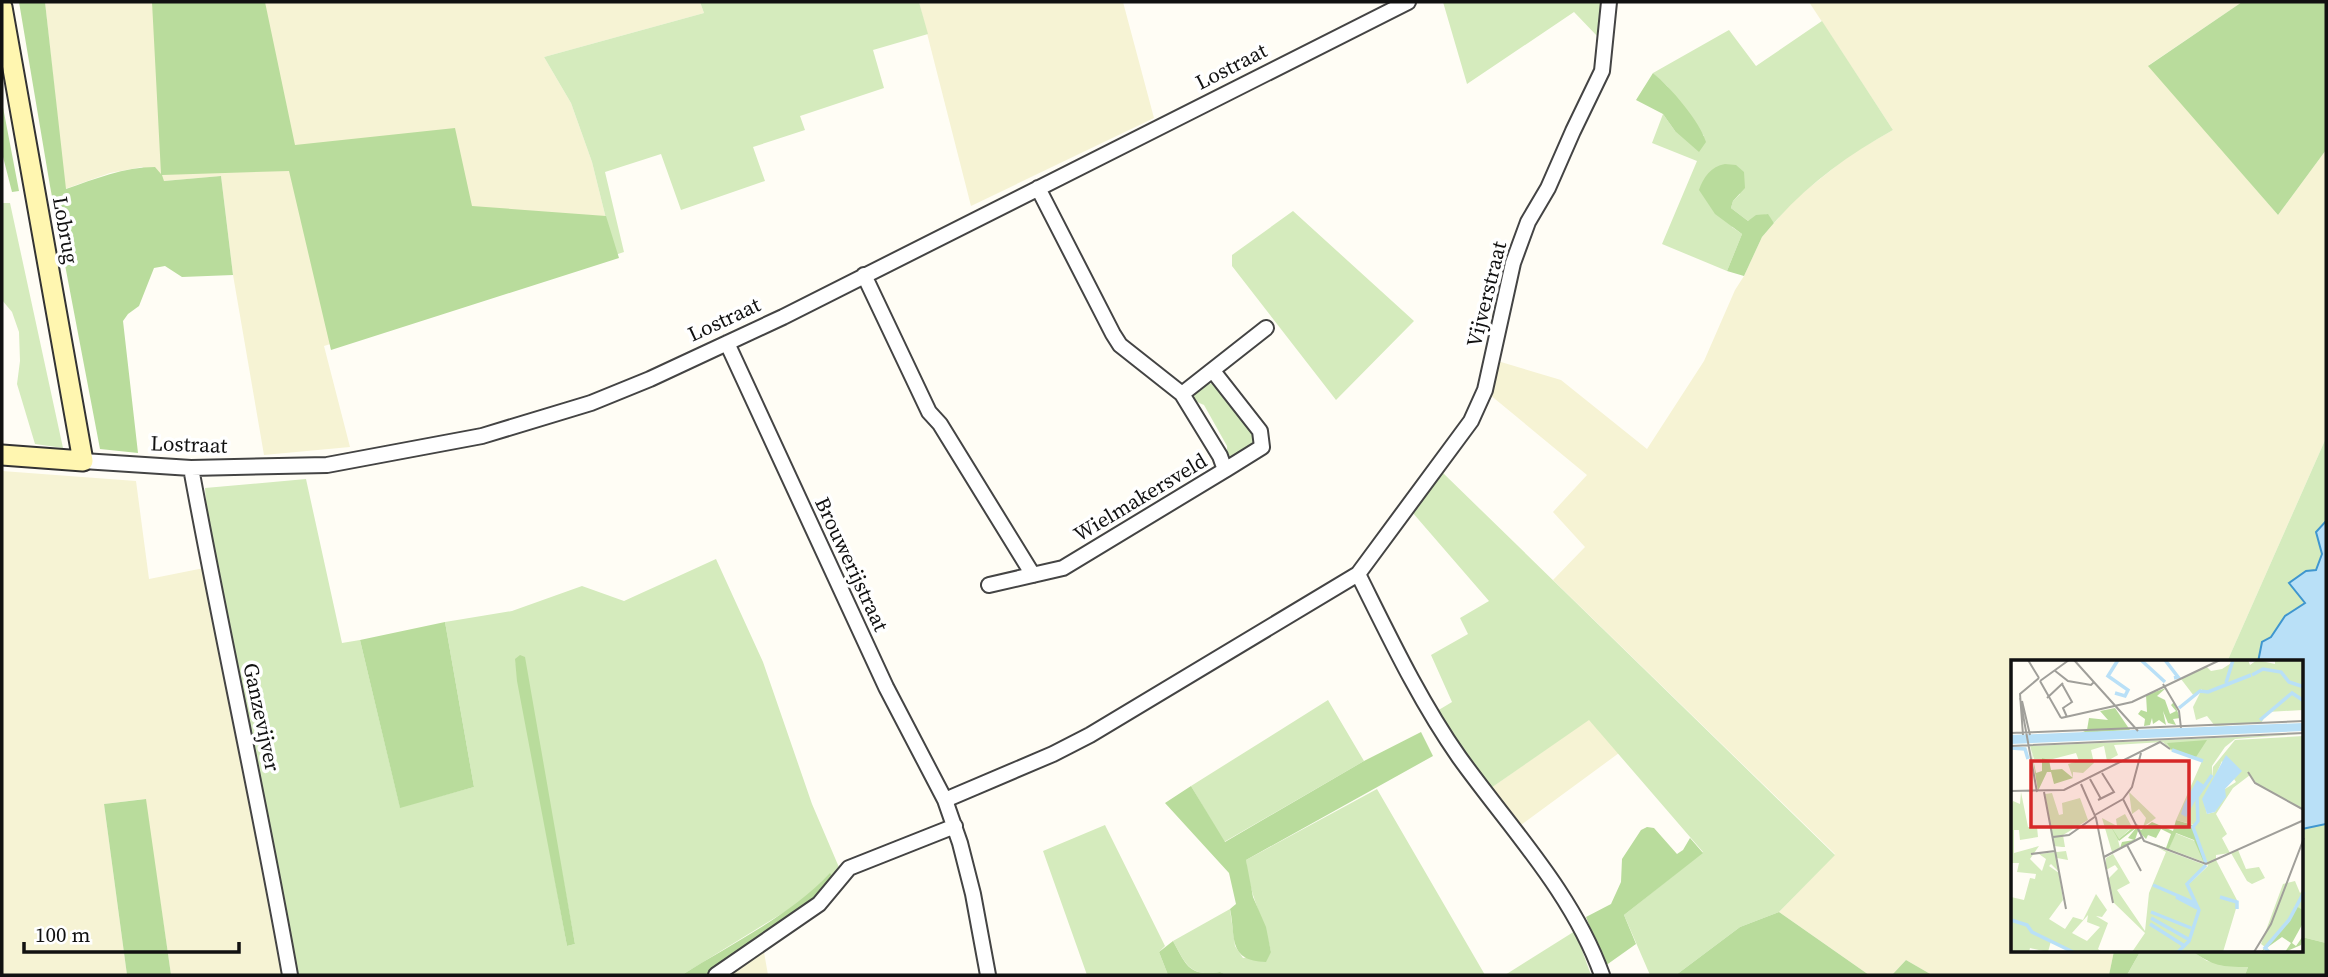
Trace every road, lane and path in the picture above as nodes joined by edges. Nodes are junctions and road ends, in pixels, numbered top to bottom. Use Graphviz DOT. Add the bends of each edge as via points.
graph roads {
  1 [pos="1408,2"];
  2 [pos="1609,2"];
  3 [pos="2,7"];
  4 [pos="1038,188"];
  5 [pos="864,275"];
  6 [pos="1266,328"];
  7 [pos="727,343"];
  8 [pos="1213,371"];
  9 [pos="1182,394"];
  10 [pos="2,455"];
  11 [pos="83,461"];
  12 [pos="191,468"];
  13 [pos="1226,470"];
  14 [pos="1033,575"];
  15 [pos="1358,575"];
  16 [pos="989,585"];
  17 [pos="945,800"];
  18 [pos="955,826"];
  19 [pos="290,975"];
  20 [pos="716,975"];
  21 [pos="988,975"];
  22 [pos="1602,975"];
  1 -- 4 [label="street, Lostraat"];
  2 -- 15 [label="street, Vijverstraat" via="1602,71 1528,222 1513,263 1485,390 1471,421"];
  3 -- 11 [label="street, Lobrug"];
  4 -- 5 [label="street, Lostraat"];
  4 -- 9 [label="street, Wielmakersveld" via="1112,334"];
  5 -- 7 [label="street, Lostraat"];
  5 -- 14 [label="street" via="929,412"];
  6 -- 8 [label="street"];
  7 -- 12 [label="street, Lostraat" via="591,403 482,436 327,465"];
  7 -- 17 [label="street, Brouwerijstraat" via="886,687"];
  8 -- 9 [label="street"];
  8 -- 13 [label="street" via="1262,442 1262,447"];
  9 -- 13 [label="street, Wielmakersveld"];
  10 -- 11 [label="street, Lostraat"];
  11 -- 12 [label="street, Lostraat"];
  12 -- 19 [label="street, Ganzevijver"];
  13 -- 14 [label="street, Wielmakersveld" via="1063,568"];
  14 -- 16 [label="street, Wielmakersveld"];
  15 -- 17 [label="street" via="1090,735"];
  15 -- 22 [label="street" via="1423,701 1577,918"];
  17 -- 18 [label="street, Brouwerijstraat"];
  18 -- 20 [label="street" via="849,868 810,912"];
  18 -- 21 [label="street, Brouwerijstraat"];
}
